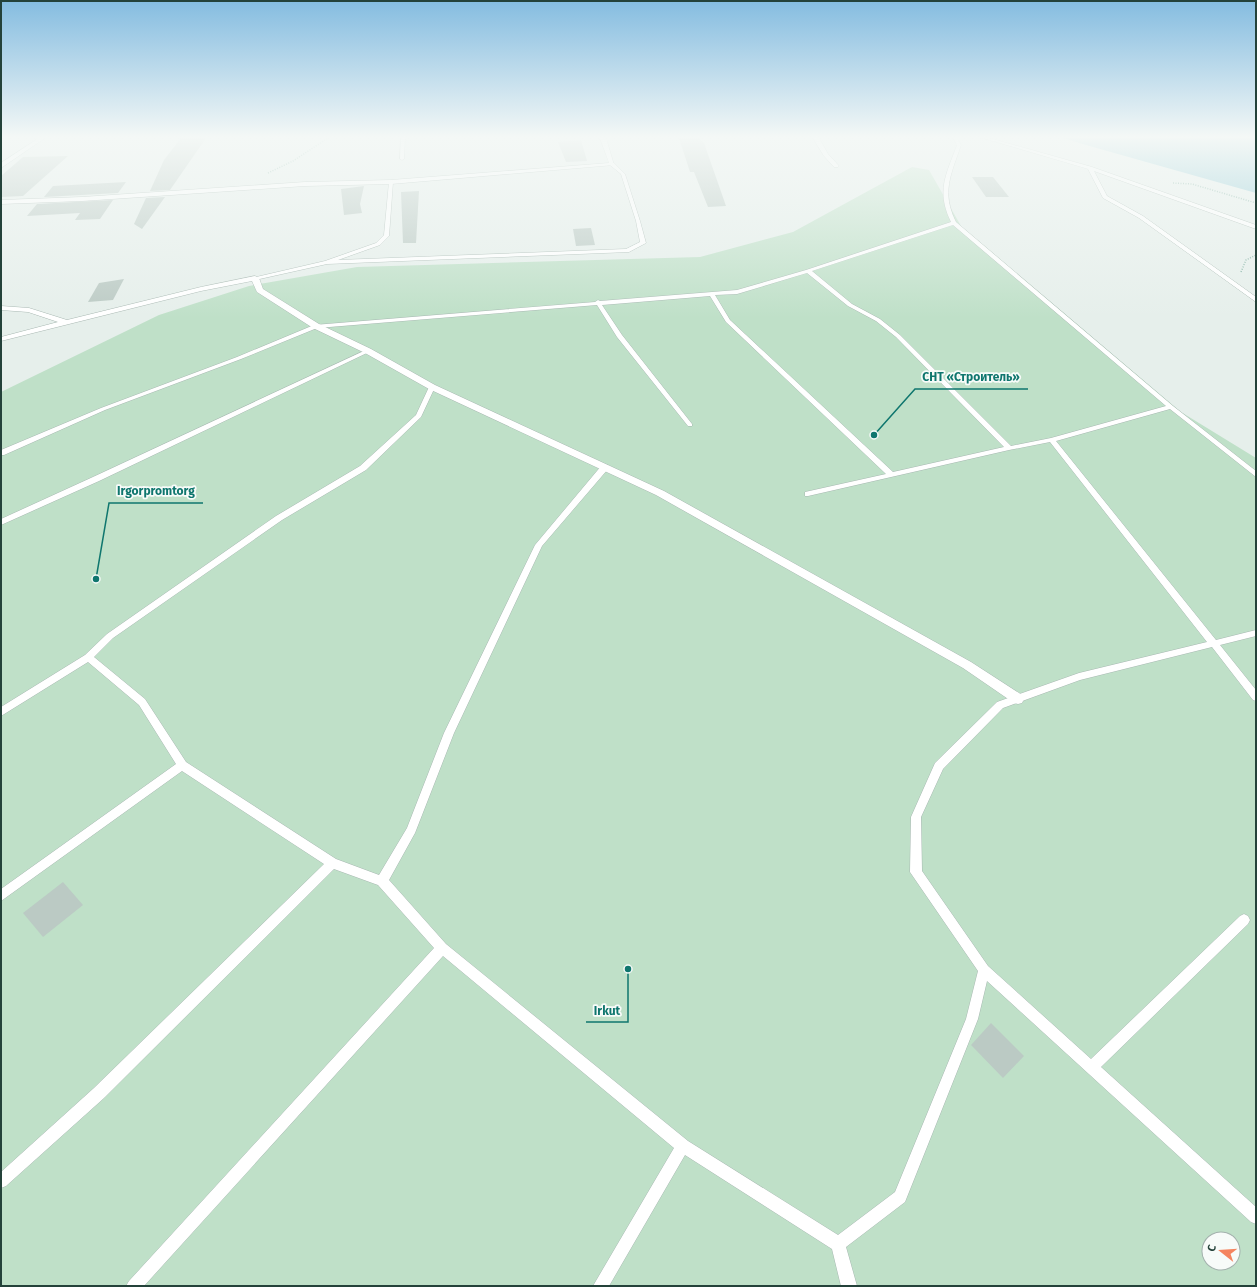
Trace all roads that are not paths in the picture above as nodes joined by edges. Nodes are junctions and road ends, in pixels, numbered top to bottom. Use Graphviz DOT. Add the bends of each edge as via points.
graph roads {
  1 [pos="97,198"];
  2 [pos="390,198"];
  3 [pos="631,198"];
  4 [pos="946,198"];
  5 [pos="1108,198"];
  6 [pos="1175,198"];
  7 [pos="1,202"];
  8 [pos="954,223"];
  9 [pos="1256,227"];
  10 [pos="327,262"];
  11 [pos="808,271"];
  12 [pos="254,278"];
  13 [pos="712,295"];
  14 [pos="1256,300"];
  15 [pos="598,302"];
  16 [pos="1,308"];
  17 [pos="68,323"];
  18 [pos="316,326"];
  19 [pos="1,339"];
  20 [pos="368,351"];
  21 [pos="432,387"];
  22 [pos="1171,407"];
  23 [pos="690,425"];
  24 [pos="1052,440"];
  25 [pos="1009,448"];
  26 [pos="1,453"];
  27 [pos="605,466"];
  28 [pos="892,475"];
  29 [pos="1256,475"];
  30 [pos="808,494"];
  31 [pos="1,522"];
  32 [pos="1256,634"];
  33 [pos="1215,643"];
  34 [pos="88,657"];
  35 [pos="1256,697"];
  36 [pos="1018,699"];
  37 [pos="1,712"];
  38 [pos="182,765"];
  39 [pos="332,863"];
  40 [pos="382,881"];
  41 [pos="1,896"];
  42 [pos="1244,920"];
  43 [pos="442,948"];
  44 [pos="984,970"];
  45 [pos="1091,1068"];
  46 [pos="682,1146"];
  47 [pos="1,1181"];
  48 [pos="1256,1217"];
  49 [pos="838,1244"];
  50 [pos="134,1286"];
  51 [pos="601,1286"];
  52 [pos="849,1286"];
  1 -- 7 [label="street"];
  2 -- 10 [label="lane" via="387,235 384,240"];
  3 -- 10 [label="lane" via="643,243 627,252"];
  4 -- 8 [label="lane" via="948,211"];
  5 -- 14 [label="lane" via="1142,217"];
  6 -- 9 [label="lane"];
  8 -- 11 [label="lane"];
  8 -- 22 [label="lane"];
  10 -- 12 [label="lane"];
  11 -- 13 [label="lane" via="737,292"];
  11 -- 25 [label="lane" via="850,305 878,320 898,336"];
  12 -- 17 [label="street"];
  12 -- 18 [label="street" via="260,290"];
  13 -- 15 [label="lane"];
  13 -- 28 [label="lane" via="728,321"];
  15 -- 18 [label="lane"];
  15 -- 23 [label="lane" via="619,336"];
  16 -- 17 [label="street" via="29,310"];
  17 -- 19 [label="street"];
  18 -- 20 [label="street"];
  18 -- 26 [label="lane" via="102,409"];
  20 -- 21 [label="street"];
  20 -- 31 [label="lane"];
  21 -- 27 [label="street"];
  21 -- 34 [label="lane" via="420,416 363,468 279,518 110,636"];
  22 -- 24 [label="lane"];
  22 -- 29 [label="lane"];
  24 -- 25 [label="lane"];
  24 -- 33 [label="lane"];
  25 -- 28 [label="lane"];
  27 -- 36 [label="street" via="660,493 967,665"];
  27 -- 40 [label="lane" via="539,545 449,733 411,830"];
  28 -- 30 [label="lane"];
  32 -- 33 [label="lane"];
  33 -- 35 [label="lane"];
  33 -- 36 [label="lane" via="1079,678"];
  34 -- 37 [label="lane"];
  34 -- 38 [label="lane" via="142,702"];
  36 -- 44 [label="lane" via="1000,705 939,766 916,817 916,872"];
  38 -- 39 [label="lane"];
  38 -- 41 [label="lane"];
  39 -- 40 [label="lane"];
  39 -- 47 [label="lane" via="99,1093"];
  40 -- 43 [label="lane"];
  42 -- 45 [label="lane"];
  43 -- 46 [label="lane"];
  43 -- 50 [label="lane"];
  44 -- 45 [label="lane"];
  44 -- 49 [label="lane" via="972,1018 900,1197"];
  45 -- 48 [label="lane"];
  46 -- 49 [label="lane"];
  46 -- 51 [label="lane"];
  49 -- 52 [label="lane"];
}
